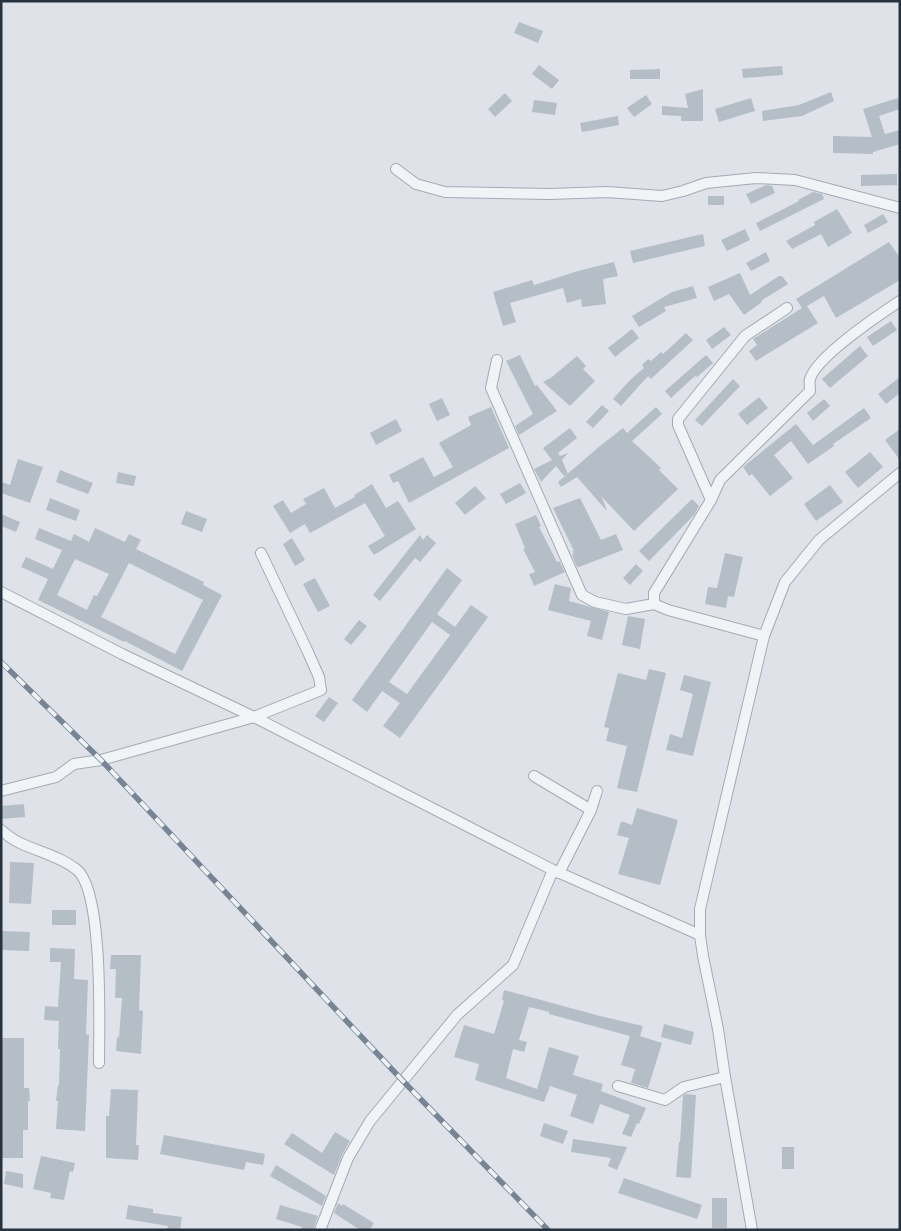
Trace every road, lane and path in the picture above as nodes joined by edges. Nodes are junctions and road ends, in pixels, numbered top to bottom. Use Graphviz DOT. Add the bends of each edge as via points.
graph roads {
  1 [pos="396,169"];
  2 [pos="900,208"];
  3 [pos="900,301"];
  4 [pos="787,308"];
  5 [pos="497,360"];
  6 [pos="900,473"];
  7 [pos="711,500"];
  8 [pos="261,553"];
  9 [pos="1,592"];
  10 [pos="654,604"];
  11 [pos="764,636"];
  12 [pos="254,717"];
  13 [pos="534,776"];
  14 [pos="1,791"];
  15 [pos="597,791"];
  16 [pos="591,810"];
  17 [pos="1,830"];
  18 [pos="556,871"];
  19 [pos="700,935"];
  20 [pos="99,1064"];
  21 [pos="725,1078"];
  22 [pos="618,1086"];
  23 [pos="320,1230"];
  24 [pos="752,1230"];
  1 -- 2 [label="street" via="416,184 446,192 607,192 662,196 706,183 756,178 795,180"];
  3 -- 7 [label="street" via="843,342 817,366 810,380 810,391 720,480"];
  4 -- 7 [label="street" via="745,336 678,419"];
  5 -- 10 [label="street" via="491,388 582,595 595,602 626,609"];
  6 -- 11 [label="street" via="819,540 802,559 785,582"];
  7 -- 10 [label="street" via="654,593"];
  8 -- 12 [label="street" via="308,650 321,690"];
  9 -- 12 [label="street"];
  10 -- 11 [label="street"];
  11 -- 19 [label="street" via="700,909"];
  12 -- 14 [label="street" via="101,760 74,764 56,777"];
  12 -- 18 [label="street"];
  13 -- 16 [label="street"];
  15 -- 16 [label="street"];
  16 -- 18 [label="street"];
  17 -- 20 [label="street" via="20,843 52,855 78,870 84,881 93,910 98,957"];
  18 -- 19 [label="street"];
  18 -- 23 [label="street" via="513,965 457,1015 370,1121 348,1158"];
  19 -- 21 [label="street"];
  21 -- 22 [label="street" via="684,1087 665,1100"];
  21 -- 24 [label="street"];
}
